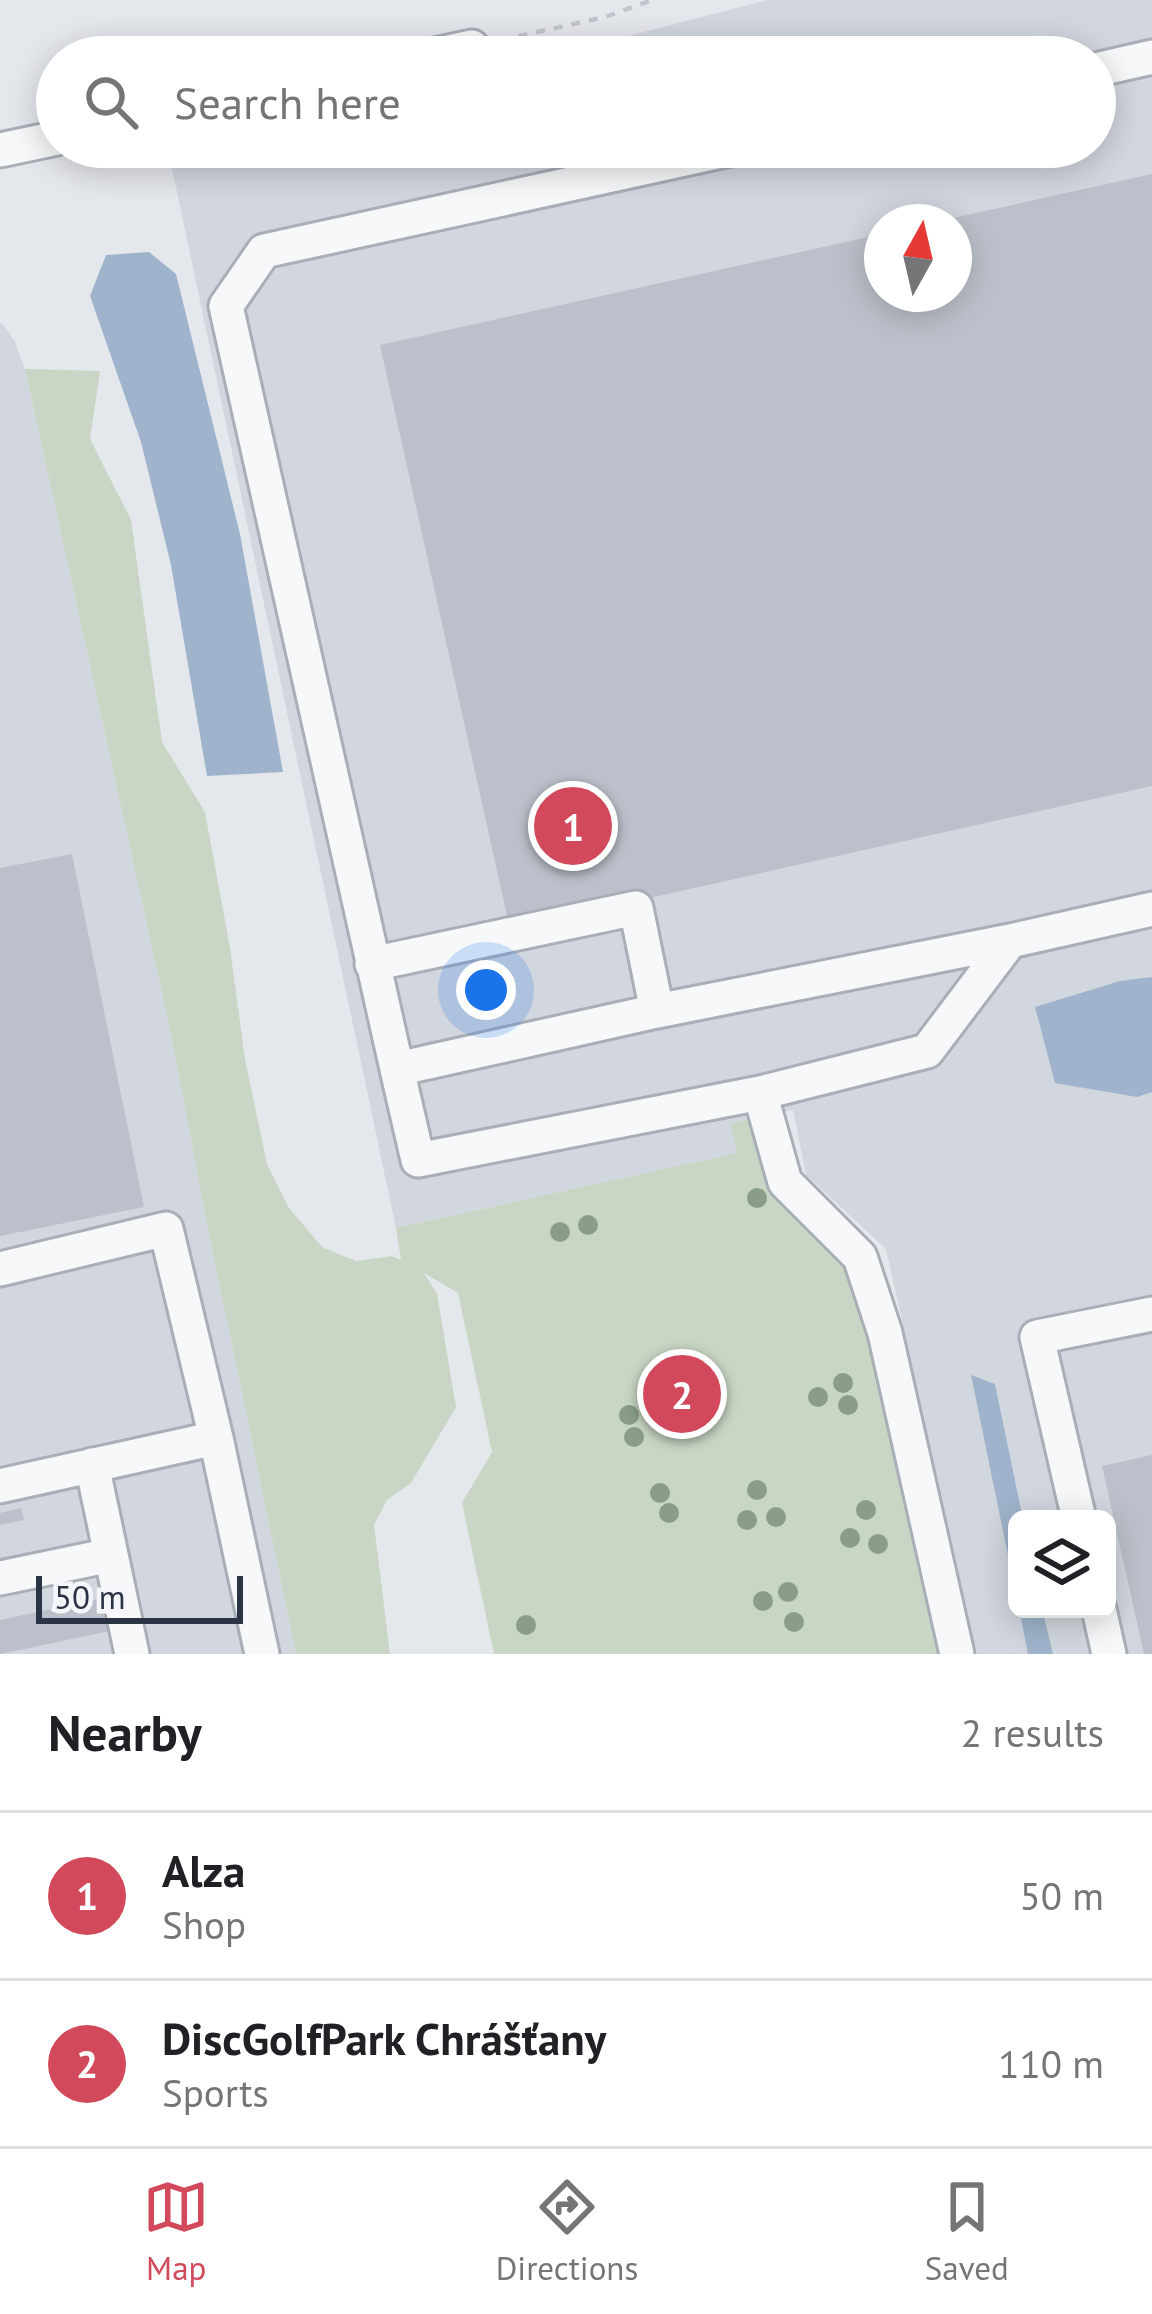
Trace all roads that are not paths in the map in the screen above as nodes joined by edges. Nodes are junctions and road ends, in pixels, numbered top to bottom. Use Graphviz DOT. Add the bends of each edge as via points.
graph roads {
  1 [pos="1152,57"];
  2 [pos="1116,65"];
  3 [pos="36,142"];
  4 [pos="0,150"];
  5 [pos="644,168"];
  6 [pos="1152,909"];
  7 [pos="1010,941"];
  8 [pos="372,964"];
  9 [pos="657,1011"];
  10 [pos="397,1069"];
  11 [pos="760,1094"];
  12 [pos="0,1269"];
  13 [pos="1152,1314"];
  14 [pos="216,1438"];
  15 [pos="92,1466"];
  16 [pos="0,1486"];
  17 [pos="1076,1510"];
  18 [pos="111,1555"];
  19 [pos="0,1578"];
  20 [pos="1101,1618"];
  21 [pos="132,1654"];
  22 [pos="262,1654"];
  23 [pos="957,1654"];
  24 [pos="1109,1654"];
  1 -- 2 [label="lane"];
  3 -- 4 [label="lane"];
  5 -- 8 [label="lane" via="264,251 226,305"];
  6 -- 7 [label="lane"];
  7 -- 9 [label="lane"];
  7 -- 11 [label="lane" via="927,1052"];
  8 -- 9 [label="lane" via="636,908"];
  8 -- 10 [label="lane"];
  9 -- 10 [label="lane"];
  10 -- 11 [label="lane" via="418,1160"];
  11 -- 23 [label="lane" via="785,1182 860,1257"];
  12 -- 14 [label="lane" via="166,1229"];
  13 -- 17 [label="lane" via="1037,1337"];
  14 -- 15 [label="lane"];
  14 -- 22 [label="lane"];
  15 -- 16 [label="lane"];
  15 -- 18 [label="lane"];
  18 -- 19 [label="lane"];
  18 -- 21 [label="lane"];
  20 -- 24 [label="lane"];
}
